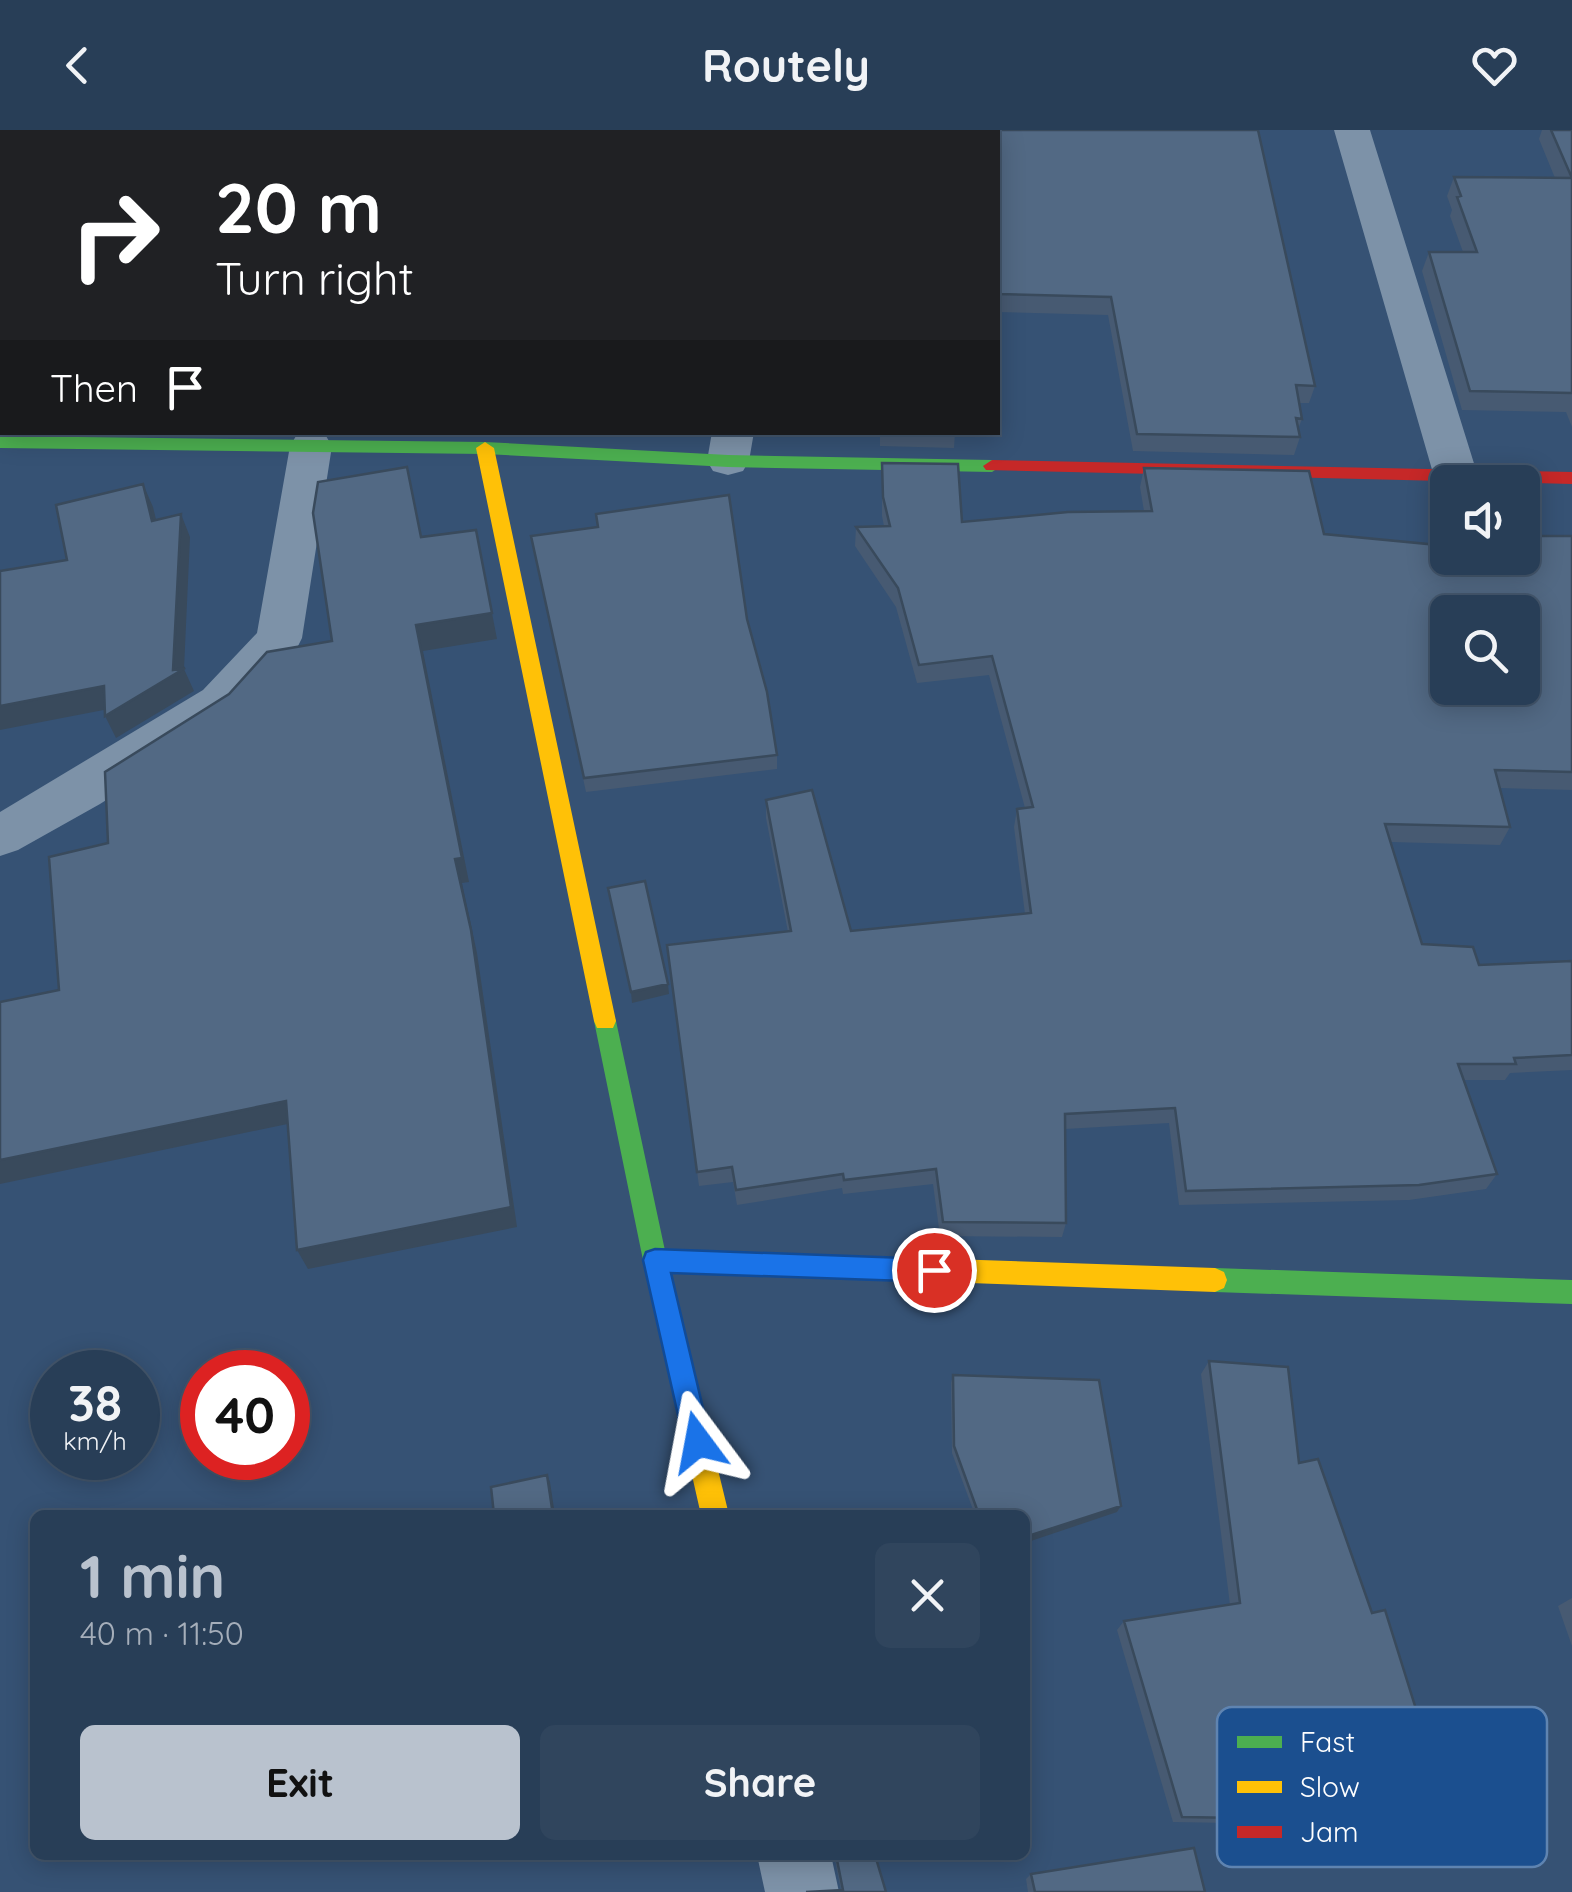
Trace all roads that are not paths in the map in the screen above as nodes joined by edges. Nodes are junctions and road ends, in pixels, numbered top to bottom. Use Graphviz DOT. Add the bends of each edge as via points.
graph roads {
  1 [pos="1352,130"];
  2 [pos="0,442"];
  3 [pos="311,446"];
  4 [pos="730,447"];
  5 [pos="485,448"];
  6 [pos="1453,465"];
  7 [pos="1430,471"];
  8 [pos="1540,476"];
  9 [pos="1572,478"];
  10 [pos="0,836"];
  11 [pos="655,1260"];
  12 [pos="1572,1292"];
  13 [pos="714,1510"];
  14 [pos="795,1860"];
  15 [pos="802,1892"];
  1 -- 6 [label="street"];
  2 -- 3 [label="street"];
  3 -- 5 [label="street"];
  3 -- 10 [label="street" via="279,638 220,703"];
  4 -- 5 [label="street"];
  4 -- 7 [label="street"];
  5 -- 11 [label="street"];
  8 -- 9 [label="street"];
  11 -- 12 [label="street"];
  11 -- 13 [label="street"];
  14 -- 15 [label="street"];
}
